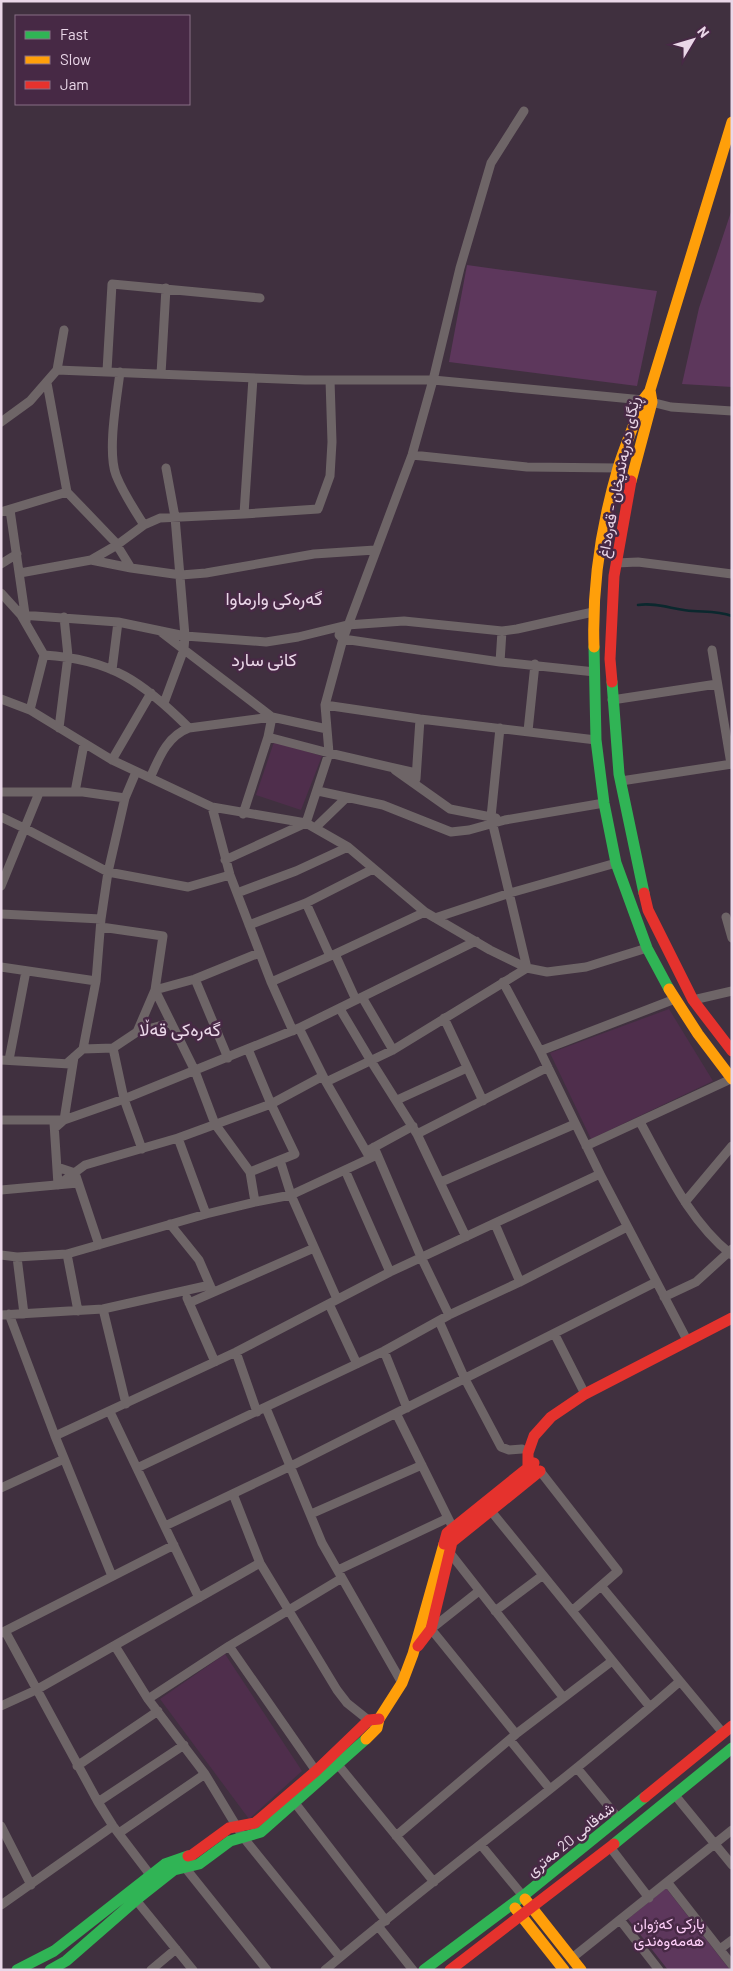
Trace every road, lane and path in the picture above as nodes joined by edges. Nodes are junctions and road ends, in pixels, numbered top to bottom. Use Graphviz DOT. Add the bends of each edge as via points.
graph roads {
  1 [pos="524,111"];
  2 [pos="732,122"];
  3 [pos="166,288"];
  4 [pos="260,298"];
  5 [pos="64,330"];
  6 [pos="57,370"];
  7 [pos="106,371"];
  8 [pos="120,372"];
  9 [pos="160,374"];
  10 [pos="253,378"];
  11 [pos="330,380"];
  12 [pos="432,380"];
  13 [pos="47,383"];
  14 [pos="648,397"];
  15 [pos="732,411"];
  16 [pos="1,422"];
  17 [pos="412,455"];
  18 [pos="166,468"];
  19 [pos="618,468"];
  20 [pos="66,492"];
  21 [pos="6,511"];
  22 [pos="244,514"];
  23 [pos="175,517"];
  24 [pos="144,526"];
  25 [pos="117,546"];
  26 [pos="375,550"];
  27 [pos="17,554"];
  28 [pos="91,560"];
  29 [pos="616,563"];
  30 [pos="1,564"];
  31 [pos="131,568"];
  32 [pos="20,573"];
  33 [pos="732,574"];
  34 [pos="181,575"];
  35 [pos="1,592"];
  36 [pos="593,612"];
  37 [pos="64,617"];
  38 [pos="24,618"];
  39 [pos="118,622"];
  40 [pos="348,625"];
  41 [pos="333,629"];
  42 [pos="159,630"];
  43 [pos="502,631"];
  44 [pos="185,636"];
  45 [pos="343,639"];
  46 [pos="184,649"];
  47 [pos="712,650"];
  48 [pos="44,655"];
  49 [pos="68,656"];
  50 [pos="500,662"];
  51 [pos="535,664"];
  52 [pos="112,670"];
  53 [pos="594,672"];
  54 [pos="717,684"];
  55 [pos="595,685"];
  56 [pos="151,693"];
  57 [pos="1,699"];
  58 [pos="612,700"];
  59 [pos="164,703"];
  60 [pos="325,705"];
  61 [pos="30,710"];
  62 [pos="595,710"];
  63 [pos="272,717"];
  64 [pos="420,719"];
  65 [pos="59,728"];
  66 [pos="189,728"];
  67 [pos="327,728"];
  68 [pos="500,728"];
  69 [pos="528,731"];
  70 [pos="268,737"];
  71 [pos="596,740"];
  72 [pos="84,744"];
  73 [pos="329,753"];
  74 [pos="112,760"];
  75 [pos="731,764"];
  76 [pos="391,767"];
  77 [pos="136,772"];
  78 [pos="416,773"];
  79 [pos="150,778"];
  80 [pos="621,781"];
  81 [pos="415,785"];
  82 [pos="318,791"];
  83 [pos="1,792"];
  84 [pos="75,792"];
  85 [pos="39,793"];
  86 [pos="125,798"];
  87 [pos="346,798"];
  88 [pos="604,804"];
  89 [pos="212,807"];
  90 [pos="243,814"];
  91 [pos="1,817"];
  92 [pos="492,820"];
  93 [pos="306,823"];
  94 [pos="24,828"];
  95 [pos="314,828"];
  96 [pos="348,847"];
  97 [pos="225,860"];
  98 [pos="616,862"];
  99 [pos="373,869"];
  100 [pos="108,872"];
  101 [pos="230,875"];
  102 [pos="1,886"];
  103 [pos="510,892"];
  104 [pos="237,893"];
  105 [pos="306,903"];
  106 [pos="425,912"];
  107 [pos="1,914"];
  108 [pos="726,917"];
  109 [pos="434,918"];
  110 [pos="101,923"];
  111 [pos="249,925"];
  112 [pos="732,938"];
  113 [pos="476,941"];
  114 [pos="647,948"];
  115 [pos="259,953"];
  116 [pos="333,955"];
  117 [pos="1,967"];
  118 [pos="527,968"];
  119 [pos="26,971"];
  120 [pos="195,979"];
  121 [pos="96,981"];
  122 [pos="271,982"];
  123 [pos="503,982"];
  124 [pos="155,990"];
  125 [pos="732,991"];
  126 [pos="359,999"];
  127 [pos="675,999"];
  128 [pos="693,1000"];
  129 [pos="340,1009"];
  130 [pos="444,1018"];
  131 [pos="170,1023"];
  132 [pos="296,1030"];
  133 [pos="137,1032"];
  134 [pos="113,1048"];
  135 [pos="83,1049"];
  136 [pos="248,1049"];
  137 [pos="393,1050"];
  138 [pos="540,1051"];
  139 [pos="732,1051"];
  140 [pos="228,1058"];
  141 [pos="5,1060"];
  142 [pos="71,1061"];
  143 [pos="370,1061"];
  144 [pos="548,1067"];
  145 [pos="467,1068"];
  146 [pos="195,1071"];
  147 [pos="324,1079"];
  148 [pos="731,1079"];
  149 [pos="124,1098"];
  150 [pos="397,1100"];
  151 [pos="483,1101"];
  152 [pos="271,1104"];
  153 [pos="1,1120"];
  154 [pos="640,1122"];
  155 [pos="58,1123"];
  156 [pos="215,1124"];
  157 [pos="575,1124"];
  158 [pos="415,1130"];
  159 [pos="178,1138"];
  160 [pos="586,1146"];
  161 [pos="732,1146"];
  162 [pos="142,1149"];
  163 [pos="370,1155"];
  164 [pos="280,1160"];
  165 [pos="57,1167"];
  166 [pos="345,1170"];
  167 [pos="250,1172"];
  168 [pos="75,1173"];
  169 [pos="600,1174"];
  170 [pos="441,1182"];
  171 [pos="78,1183"];
  172 [pos="58,1185"];
  173 [pos="1,1190"];
  174 [pos="291,1195"];
  175 [pos="255,1202"];
  176 [pos="685,1202"];
  177 [pos="206,1214"];
  178 [pos="170,1224"];
  179 [pos="495,1224"];
  180 [pos="627,1227"];
  181 [pos="466,1237"];
  182 [pos="99,1245"];
  183 [pos="314,1248"];
  184 [pos="731,1252"];
  185 [pos="68,1254"];
  186 [pos="1,1255"];
  187 [pos="17,1257"];
  188 [pos="421,1257"];
  189 [pos="390,1272"];
  190 [pos="520,1282"];
  191 [pos="656,1282"];
  192 [pos="210,1284"];
  193 [pos="200,1287"];
  194 [pos="184,1290"];
  195 [pos="664,1297"];
  196 [pos="333,1301"];
  197 [pos="189,1303"];
  198 [pos="103,1309"];
  199 [pos="78,1311"];
  200 [pos="5,1314"];
  201 [pos="24,1314"];
  202 [pos="449,1315"];
  203 [pos="732,1318"];
  204 [pos="438,1321"];
  205 [pos="555,1335"];
  206 [pos="687,1340"];
  207 [pos="384,1351"];
  208 [pos="236,1352"];
  209 [pos="215,1362"];
  210 [pos="357,1364"];
  211 [pos="465,1379"];
  212 [pos="585,1394"];
  213 [pos="126,1404"];
  214 [pos="266,1408"];
  215 [pos="406,1408"];
  216 [pos="110,1412"];
  217 [pos="257,1412"];
  218 [pos="396,1413"];
  219 [pos="55,1436"];
  220 [pos="534,1436"];
  221 [pos="64,1458"];
  222 [pos="530,1461"];
  223 [pos="422,1465"];
  224 [pos="291,1466"];
  225 [pos="137,1468"];
  226 [pos="1,1488"];
  227 [pos="233,1494"];
  228 [pos="491,1511"];
  229 [pos="311,1514"];
  230 [pos="450,1523"];
  231 [pos="165,1526"];
  232 [pos="174,1545"];
  233 [pos="446,1549"];
  234 [pos="260,1563"];
  235 [pos="340,1574"];
  236 [pos="542,1575"];
  237 [pos="112,1576"];
  238 [pos="602,1587"];
  239 [pos="479,1591"];
  240 [pos="199,1598"];
  241 [pos="289,1610"];
  242 [pos="495,1611"];
  243 [pos="572,1611"];
  244 [pos="422,1619"];
  245 [pos="431,1629"];
  246 [pos="3,1632"];
  247 [pos="115,1646"];
  248 [pos="229,1646"];
  249 [pos="413,1654"];
  250 [pos="612,1661"];
  251 [pos="679,1682"];
  252 [pos="402,1683"];
  253 [pos="36,1690"];
  254 [pos="563,1697"];
  255 [pos="148,1699"];
  256 [pos="1,1706"];
  257 [pos="650,1707"];
  258 [pos="158,1711"];
  259 [pos="375,1722"];
  260 [pos="727,1729"];
  261 [pos="513,1737"];
  262 [pos="184,1745"];
  263 [pos="732,1748"];
  264 [pos="335,1760"];
  265 [pos="77,1766"];
  266 [pos="577,1768"];
  267 [pos="316,1771"];
  268 [pos="205,1774"];
  269 [pos="671,1776"];
  270 [pos="550,1790"];
  271 [pos="677,1792"];
  272 [pos="98,1802"];
  273 [pos="295,1803"];
  274 [pos="619,1819"];
  275 [pos="1,1826"];
  276 [pos="236,1826"];
  277 [pos="116,1829"];
  278 [pos="732,1830"];
  279 [pos="396,1836"];
  280 [pos="243,1837"];
  281 [pos="715,1844"];
  282 [pos="481,1845"];
  283 [pos="610,1847"];
  284 [pos="181,1863"];
  285 [pos="732,1865"];
  286 [pos="151,1876"];
  287 [pos="434,1882"];
  288 [pos="668,1883"];
  289 [pos="31,1885"];
  290 [pos="523,1896"];
  291 [pos="649,1898"];
  292 [pos="136,1900"];
  293 [pos="512,1904"];
  294 [pos="1,1905"];
  295 [pos="532,1907"];
  296 [pos="521,1916"];
  297 [pos="620,1920"];
  298 [pos="382,1923"];
  299 [pos="732,1940"];
  300 [pos="176,1948"];
  301 [pos="720,1949"];
  302 [pos="340,1957"];
  303 [pos="572,1958"];
  304 [pos="732,1965"];
  305 [pos="31,1967"];
  306 [pos="561,1968"];
  307 [pos="17,1970"];
  308 [pos="50,1970"];
  309 [pos="150,1970"];
  310 [pos="193,1970"];
  311 [pos="267,1970"];
  312 [pos="325,1970"];
  313 [pos="413,1970"];
  314 [pos="424,1970"];
  315 [pos="450,1970"];
  316 [pos="581,1970"];
  317 [pos="659,1970"];
  1 -- 12 [label="street" via="491,163"];
  2 -- 14 [label="main road, ڕێگای دەربەندیخان - قەرەداغ"];
  3 -- 4 [label="street"];
  3 -- 7 [label="street" via="112,284"];
  3 -- 9 [label="street"];
  5 -- 6 [label="street"];
  6 -- 7 [label="street"];
  6 -- 13 [label="street"];
  7 -- 8 [label="street"];
  8 -- 9 [label="street"];
  8 -- 24 [label="street" via="114,468"];
  9 -- 10 [label="street"];
  10 -- 11 [label="street"];
  10 -- 22 [label="street"];
  11 -- 12 [label="street"];
  11 -- 22 [label="street" via="330,476 318,509"];
  12 -- 14 [label="street"];
  12 -- 17 [label="street"];
  13 -- 16 [label="street" via="30,401"];
  13 -- 20 [label="street"];
  14 -- 15 [label="street" via="671,407"];
  14 -- 19 [label="main road"];
  14 -- 29 [label="main road, ڕێگای دەربەندیخان - قەرەداغ"];
  17 -- 19 [label="street" via="527,467"];
  17 -- 26 [label="street"];
  18 -- 23 [label="street"];
  19 -- 36 [label="main road" via="603,533"];
  20 -- 21 [label="street"];
  20 -- 25 [label="street"];
  21 -- 27 [label="street"];
  22 -- 23 [label="street"];
  23 -- 24 [label="street" via="160,518"];
  23 -- 34 [label="street"];
  24 -- 25 [label="street"];
  25 -- 28 [label="street"];
  25 -- 31 [label="street"];
  26 -- 34 [label="street" via="314,554"];
  26 -- 40 [label="street"];
  27 -- 30 [label="street"];
  27 -- 32 [label="street"];
  28 -- 31 [label="street"];
  28 -- 32 [label="street"];
  29 -- 33 [label="street" via="638,562"];
  29 -- 58 [label="main road, ڕێگای دەربەندیخان - قەرەداغ" via="611,622"];
  31 -- 34 [label="street"];
  32 -- 38 [label="street"];
  34 -- 44 [label="street"];
  35 -- 38 [label="street"];
  36 -- 43 [label="street"];
  36 -- 53 [label="main road"];
  37 -- 38 [label="street"];
  37 -- 39 [label="street"];
  37 -- 49 [label="street"];
  38 -- 48 [label="street"];
  39 -- 42 [label="street"];
  39 -- 52 [label="street"];
  40 -- 41 [label="street"];
  40 -- 43 [label="street" via="404,621"];
  40 -- 45 [label="street"];
  41 -- 44 [label="street" via="266,642"];
  41 -- 45 [label="street"];
  42 -- 44 [label="street"];
  42 -- 46 [label="street"];
  43 -- 50 [label="street"];
  44 -- 46 [label="street"];
  45 -- 50 [label="street"];
  45 -- 60 [label="street"];
  46 -- 59 [label="street"];
  46 -- 63 [label="street"];
  47 -- 54 [label="street"];
  48 -- 49 [label="street"];
  48 -- 61 [label="street"];
  49 -- 52 [label="street"];
  49 -- 65 [label="street"];
  50 -- 51 [label="street"];
  51 -- 53 [label="street"];
  51 -- 69 [label="street"];
  52 -- 56 [label="street"];
  53 -- 55 [label="main road"];
  54 -- 58 [label="street"];
  54 -- 75 [label="street"];
  55 -- 58 [label="main road"];
  55 -- 62 [label="main road"];
  56 -- 59 [label="street"];
  56 -- 74 [label="street"];
  57 -- 61 [label="street"];
  58 -- 62 [label="main road"];
  58 -- 80 [label="main road, ڕێگای دەربەندیخان - قەرەداغ"];
  59 -- 66 [label="street"];
  60 -- 64 [label="street"];
  60 -- 67 [label="street"];
  61 -- 65 [label="street"];
  62 -- 71 [label="main road"];
  63 -- 66 [label="street"];
  63 -- 67 [label="street"];
  63 -- 70 [label="street"];
  64 -- 68 [label="street"];
  64 -- 78 [label="street"];
  65 -- 72 [label="street"];
  66 -- 79 [label="street" via="178,733 168,744"];
  67 -- 73 [label="street"];
  68 -- 69 [label="street"];
  68 -- 92 [label="street"];
  69 -- 71 [label="street"];
  70 -- 73 [label="street"];
  70 -- 90 [label="street"];
  71 -- 88 [label="main road"];
  72 -- 74 [label="street"];
  72 -- 84 [label="street"];
  73 -- 76 [label="street"];
  73 -- 82 [label="street"];
  74 -- 77 [label="street"];
  75 -- 80 [label="street"];
  76 -- 78 [label="street"];
  76 -- 81 [label="street"];
  77 -- 79 [label="street"];
  77 -- 86 [label="street"];
  78 -- 81 [label="street"];
  79 -- 89 [label="street"];
  80 -- 128 [label="main road, ڕێگای دەربەندیخان - قەرەداغ" via="634,856 648,910"];
  81 -- 92 [label="street" via="450,809"];
  82 -- 87 [label="street"];
  82 -- 93 [label="street"];
  83 -- 85 [label="street"];
  84 -- 85 [label="street"];
  84 -- 86 [label="street"];
  85 -- 94 [label="street"];
  86 -- 100 [label="street"];
  87 -- 92 [label="street" via="383,805 451,832 463,832"];
  87 -- 95 [label="street"];
  88 -- 92 [label="street"];
  88 -- 98 [label="main road"];
  89 -- 90 [label="street"];
  89 -- 97 [label="street"];
  90 -- 93 [label="street"];
  91 -- 94 [label="street"];
  92 -- 103 [label="street"];
  93 -- 95 [label="street"];
  93 -- 97 [label="street"];
  94 -- 100 [label="street"];
  94 -- 102 [label="street"];
  95 -- 96 [label="street"];
  96 -- 99 [label="street"];
  96 -- 104 [label="street"];
  97 -- 101 [label="street"];
  98 -- 103 [label="street"];
  98 -- 114 [label="main road"];
  99 -- 105 [label="street"];
  99 -- 106 [label="street"];
  100 -- 101 [label="street" via="188,887"];
  100 -- 110 [label="street"];
  101 -- 104 [label="street"];
  103 -- 109 [label="street"];
  103 -- 118 [label="street"];
  104 -- 111 [label="street"];
  105 -- 111 [label="street"];
  105 -- 116 [label="street"];
  106 -- 109 [label="street"];
  106 -- 116 [label="street"];
  107 -- 110 [label="street"];
  108 -- 112 [label="street"];
  109 -- 113 [label="street"];
  110 -- 121 [label="street"];
  110 -- 124 [label="street" via="163,936"];
  111 -- 115 [label="street"];
  113 -- 118 [label="street"];
  113 -- 126 [label="street"];
  114 -- 118 [label="street" via="586,967 547,972"];
  114 -- 127 [label="main road"];
  115 -- 120 [label="street"];
  115 -- 122 [label="street"];
  116 -- 122 [label="street"];
  116 -- 126 [label="street"];
  117 -- 119 [label="street"];
  118 -- 123 [label="street"];
  119 -- 121 [label="street"];
  119 -- 141 [label="street"];
  120 -- 124 [label="street"];
  120 -- 140 [label="street"];
  121 -- 135 [label="street"];
  122 -- 132 [label="street"];
  123 -- 130 [label="street"];
  123 -- 138 [label="street"];
  124 -- 131 [label="street"];
  124 -- 133 [label="street"];
  125 -- 128 [label="street"];
  126 -- 129 [label="street"];
  126 -- 137 [label="street"];
  127 -- 138 [label="street"];
  127 -- 148 [label="main road"];
  128 -- 139 [label="main road, ڕێگای دەربەندیخان - قەرەداغ"];
  129 -- 132 [label="street"];
  129 -- 143 [label="street"];
  130 -- 137 [label="street"];
  130 -- 145 [label="street"];
  131 -- 133 [label="street"];
  131 -- 146 [label="street"];
  132 -- 136 [label="street"];
  132 -- 147 [label="street"];
  133 -- 134 [label="street"];
  134 -- 135 [label="street"];
  134 -- 149 [label="street"];
  135 -- 142 [label="street"];
  136 -- 140 [label="street"];
  136 -- 152 [label="street"];
  137 -- 143 [label="street"];
  138 -- 144 [label="street"];
  140 -- 146 [label="street"];
  141 -- 142 [label="street"];
  142 -- 155 [label="street"];
  143 -- 147 [label="street"];
  143 -- 150 [label="street"];
  144 -- 151 [label="street"];
  144 -- 157 [label="street"];
  145 -- 150 [label="street"];
  145 -- 151 [label="street"];
  146 -- 149 [label="street"];
  146 -- 156 [label="street"];
  147 -- 152 [label="street"];
  147 -- 163 [label="street"];
  148 -- 154 [label="street"];
  149 -- 155 [label="street"];
  149 -- 162 [label="street"];
  150 -- 158 [label="street"];
  151 -- 158 [label="street"];
  152 -- 156 [label="street"];
  152 -- 164 [label="street" via="295,1154"];
  153 -- 155 [label="street"];
  154 -- 160 [label="street"];
  154 -- 176 [label="street"];
  155 -- 165 [label="street"];
  156 -- 159 [label="street"];
  156 -- 167 [label="street"];
  157 -- 160 [label="street"];
  157 -- 170 [label="street"];
  158 -- 163 [label="street"];
  158 -- 170 [label="street"];
  159 -- 162 [label="street"];
  159 -- 177 [label="street"];
  160 -- 169 [label="street"];
  161 -- 176 [label="street"];
  162 -- 168 [label="street" via="85,1165"];
  163 -- 166 [label="street"];
  163 -- 188 [label="street"];
  164 -- 167 [label="street"];
  164 -- 174 [label="street"];
  165 -- 168 [label="street"];
  165 -- 172 [label="street"];
  166 -- 174 [label="street"];
  166 -- 189 [label="street"];
  167 -- 175 [label="street"];
  168 -- 171 [label="street"];
  168 -- 172 [label="street"];
  169 -- 179 [label="street"];
  169 -- 180 [label="street"];
  170 -- 181 [label="street"];
  171 -- 172 [label="street"];
  171 -- 182 [label="street"];
  172 -- 173 [label="street"];
  174 -- 175 [label="street"];
  174 -- 183 [label="street"];
  175 -- 177 [label="street"];
  176 -- 184 [label="street" via="702,1227"];
  177 -- 178 [label="street"];
  178 -- 182 [label="street"];
  178 -- 192 [label="street" via="199,1260"];
  179 -- 181 [label="street"];
  179 -- 190 [label="street"];
  180 -- 190 [label="street"];
  180 -- 191 [label="street"];
  181 -- 188 [label="street"];
  182 -- 185 [label="street"];
  183 -- 192 [label="street"];
  183 -- 196 [label="street"];
  184 -- 195 [label="street" via="696,1282"];
  185 -- 187 [label="street"];
  185 -- 199 [label="street"];
  186 -- 187 [label="street"];
  187 -- 201 [label="street"];
  188 -- 189 [label="street"];
  188 -- 202 [label="street"];
  189 -- 196 [label="street"];
  190 -- 202 [label="street"];
  191 -- 195 [label="street"];
  191 -- 205 [label="street"];
  192 -- 193 [label="street"];
  192 -- 197 [label="street"];
  193 -- 194 [label="street"];
  193 -- 197 [label="street"];
  194 -- 197 [label="street"];
  194 -- 198 [label="street"];
  195 -- 206 [label="street"];
  196 -- 208 [label="street"];
  196 -- 210 [label="street"];
  197 -- 209 [label="street"];
  198 -- 199 [label="street"];
  198 -- 213 [label="street"];
  199 -- 201 [label="street"];
  200 -- 201 [label="street"];
  200 -- 219 [label="street"];
  202 -- 204 [label="street"];
  203 -- 206 [label="main road"];
  204 -- 207 [label="street"];
  204 -- 211 [label="street"];
  205 -- 211 [label="street"];
  205 -- 212 [label="street"];
  206 -- 212 [label="main road"];
  207 -- 210 [label="street"];
  207 -- 215 [label="street"];
  208 -- 209 [label="street"];
  208 -- 217 [label="street"];
  209 -- 213 [label="street"];
  210 -- 214 [label="street"];
  211 -- 215 [label="street"];
  211 -- 222 [label="street" via="501,1447"];
  212 -- 220 [label="main road" via="551,1417"];
  213 -- 216 [label="street"];
  214 -- 217 [label="street"];
  214 -- 224 [label="street"];
  215 -- 218 [label="street"];
  216 -- 219 [label="street"];
  216 -- 225 [label="street"];
  217 -- 225 [label="street"];
  218 -- 223 [label="street"];
  218 -- 224 [label="street"];
  219 -- 221 [label="street"];
  220 -- 222 [label="main road"];
  220 -- 222 [label="main road"];
  221 -- 226 [label="street"];
  221 -- 237 [label="street"];
  222 -- 228 [label="main road"];
  222 -- 230 [label="main road"];
  222 -- 238 [label="street" via="618,1571"];
  223 -- 229 [label="street"];
  223 -- 230 [label="street"];
  224 -- 227 [label="street"];
  224 -- 229 [label="street"];
  225 -- 231 [label="street"];
  227 -- 231 [label="street"];
  227 -- 234 [label="street"];
  228 -- 233 [label="main road"];
  228 -- 236 [label="street"];
  229 -- 235 [label="street" via="322,1543"];
  230 -- 233 [label="main road"];
  230 -- 235 [label="street"];
  231 -- 232 [label="street"];
  232 -- 237 [label="street"];
  232 -- 240 [label="street"];
  233 -- 239 [label="street"];
  233 -- 244 [label="main road"];
  233 -- 245 [label="main road"];
  234 -- 240 [label="street"];
  234 -- 241 [label="street"];
  235 -- 241 [label="street"];
  235 -- 252 [label="street"];
  236 -- 242 [label="street"];
  236 -- 243 [label="street"];
  237 -- 246 [label="street"];
  238 -- 243 [label="street"];
  238 -- 251 [label="street"];
  239 -- 242 [label="street"];
  239 -- 245 [label="street"];
  240 -- 247 [label="street"];
  241 -- 248 [label="street"];
  241 -- 259 [label="street" via="341,1697"];
  242 -- 254 [label="street"];
  243 -- 250 [label="street"];
  244 -- 245 [label="main road"];
  244 -- 249 [label="main road"];
  245 -- 249 [label="main road"];
  245 -- 261 [label="street"];
  246 -- 253 [label="street"];
  247 -- 253 [label="street"];
  247 -- 255 [label="street"];
  248 -- 255 [label="street"];
  248 -- 267 [label="street"];
  249 -- 252 [label="main road"];
  250 -- 254 [label="street"];
  250 -- 257 [label="street"];
  251 -- 257 [label="street"];
  251 -- 260 [label="street"];
  252 -- 259 [label="main road"];
  253 -- 256 [label="street"];
  253 -- 265 [label="street"];
  254 -- 261 [label="street"];
  255 -- 258 [label="street"];
  257 -- 266 [label="street"];
  258 -- 262 [label="street"];
  258 -- 265 [label="street"];
  259 -- 264 [label="main road"];
  260 -- 269 [label="main road, شەقامی 20 مەتری"];
  261 -- 270 [label="street"];
  261 -- 279 [label="street"];
  262 -- 268 [label="street"];
  262 -- 272 [label="street"];
  263 -- 271 [label="main road, شەقامی 20 مەتری"];
  264 -- 267 [label="main road"];
  264 -- 273 [label="main road"];
  264 -- 279 [label="street"];
  265 -- 272 [label="street"];
  266 -- 270 [label="street"];
  266 -- 274 [label="street"];
  267 -- 276 [label="main road" via="255,1823"];
  268 -- 276 [label="street"];
  268 -- 277 [label="street"];
  269 -- 271 [label="main road"];
  269 -- 274 [label="main road, شەقامی 20 مەتری"];
  270 -- 282 [label="street"];
  271 -- 281 [label="street"];
  271 -- 283 [label="main road, شەقامی 20 مەتری"];
  272 -- 277 [label="street"];
  273 -- 280 [label="main road" via="261,1832"];
  273 -- 298 [label="street"];
  274 -- 290 [label="main road, شەقامی 20 مەتری"];
  275 -- 289 [label="street"];
  276 -- 280 [label="street"];
  276 -- 284 [label="main road"];
  277 -- 286 [label="street"];
  277 -- 289 [label="street"];
  278 -- 281 [label="street"];
  279 -- 287 [label="street"];
  280 -- 284 [label="main road" via="227,1843 198,1864"];
  280 -- 302 [label="street"];
  281 -- 285 [label="street"];
  281 -- 288 [label="street"];
  282 -- 287 [label="street"];
  282 -- 290 [label="street"];
  283 -- 291 [label="street"];
  283 -- 295 [label="main road, شەقامی 20 مەتری"];
  284 -- 286 [label="main road" via="165,1864"];
  284 -- 292 [label="main road"];
  284 -- 311 [label="street"];
  286 -- 305 [label="main road"];
  287 -- 298 [label="street"];
  288 -- 291 [label="street"];
  288 -- 301 [label="street"];
  289 -- 294 [label="street"];
  290 -- 293 [label="main road, شەقامی 20 مەتری"];
  290 -- 295 [label="main road"];
  291 -- 297 [label="street"];
  292 -- 300 [label="street"];
  292 -- 308 [label="main road" via="66,1961"];
  293 -- 296 [label="main road"];
  293 -- 314 [label="main road, شەقامی 20 مەتری"];
  295 -- 296 [label="main road, شەقامی 20 مەتری"];
  295 -- 303 [label="main road"];
  296 -- 306 [label="main road"];
  296 -- 315 [label="main road, شەقامی 20 مەتری"];
  297 -- 303 [label="street"];
  297 -- 317 [label="street"];
  298 -- 302 [label="street"];
  298 -- 313 [label="street"];
  299 -- 301 [label="street"];
  300 -- 309 [label="street"];
  300 -- 310 [label="street"];
  301 -- 304 [label="street"];
  302 -- 312 [label="street"];
  303 -- 316 [label="main road"];
  305 -- 307 [label="main road"];
}
